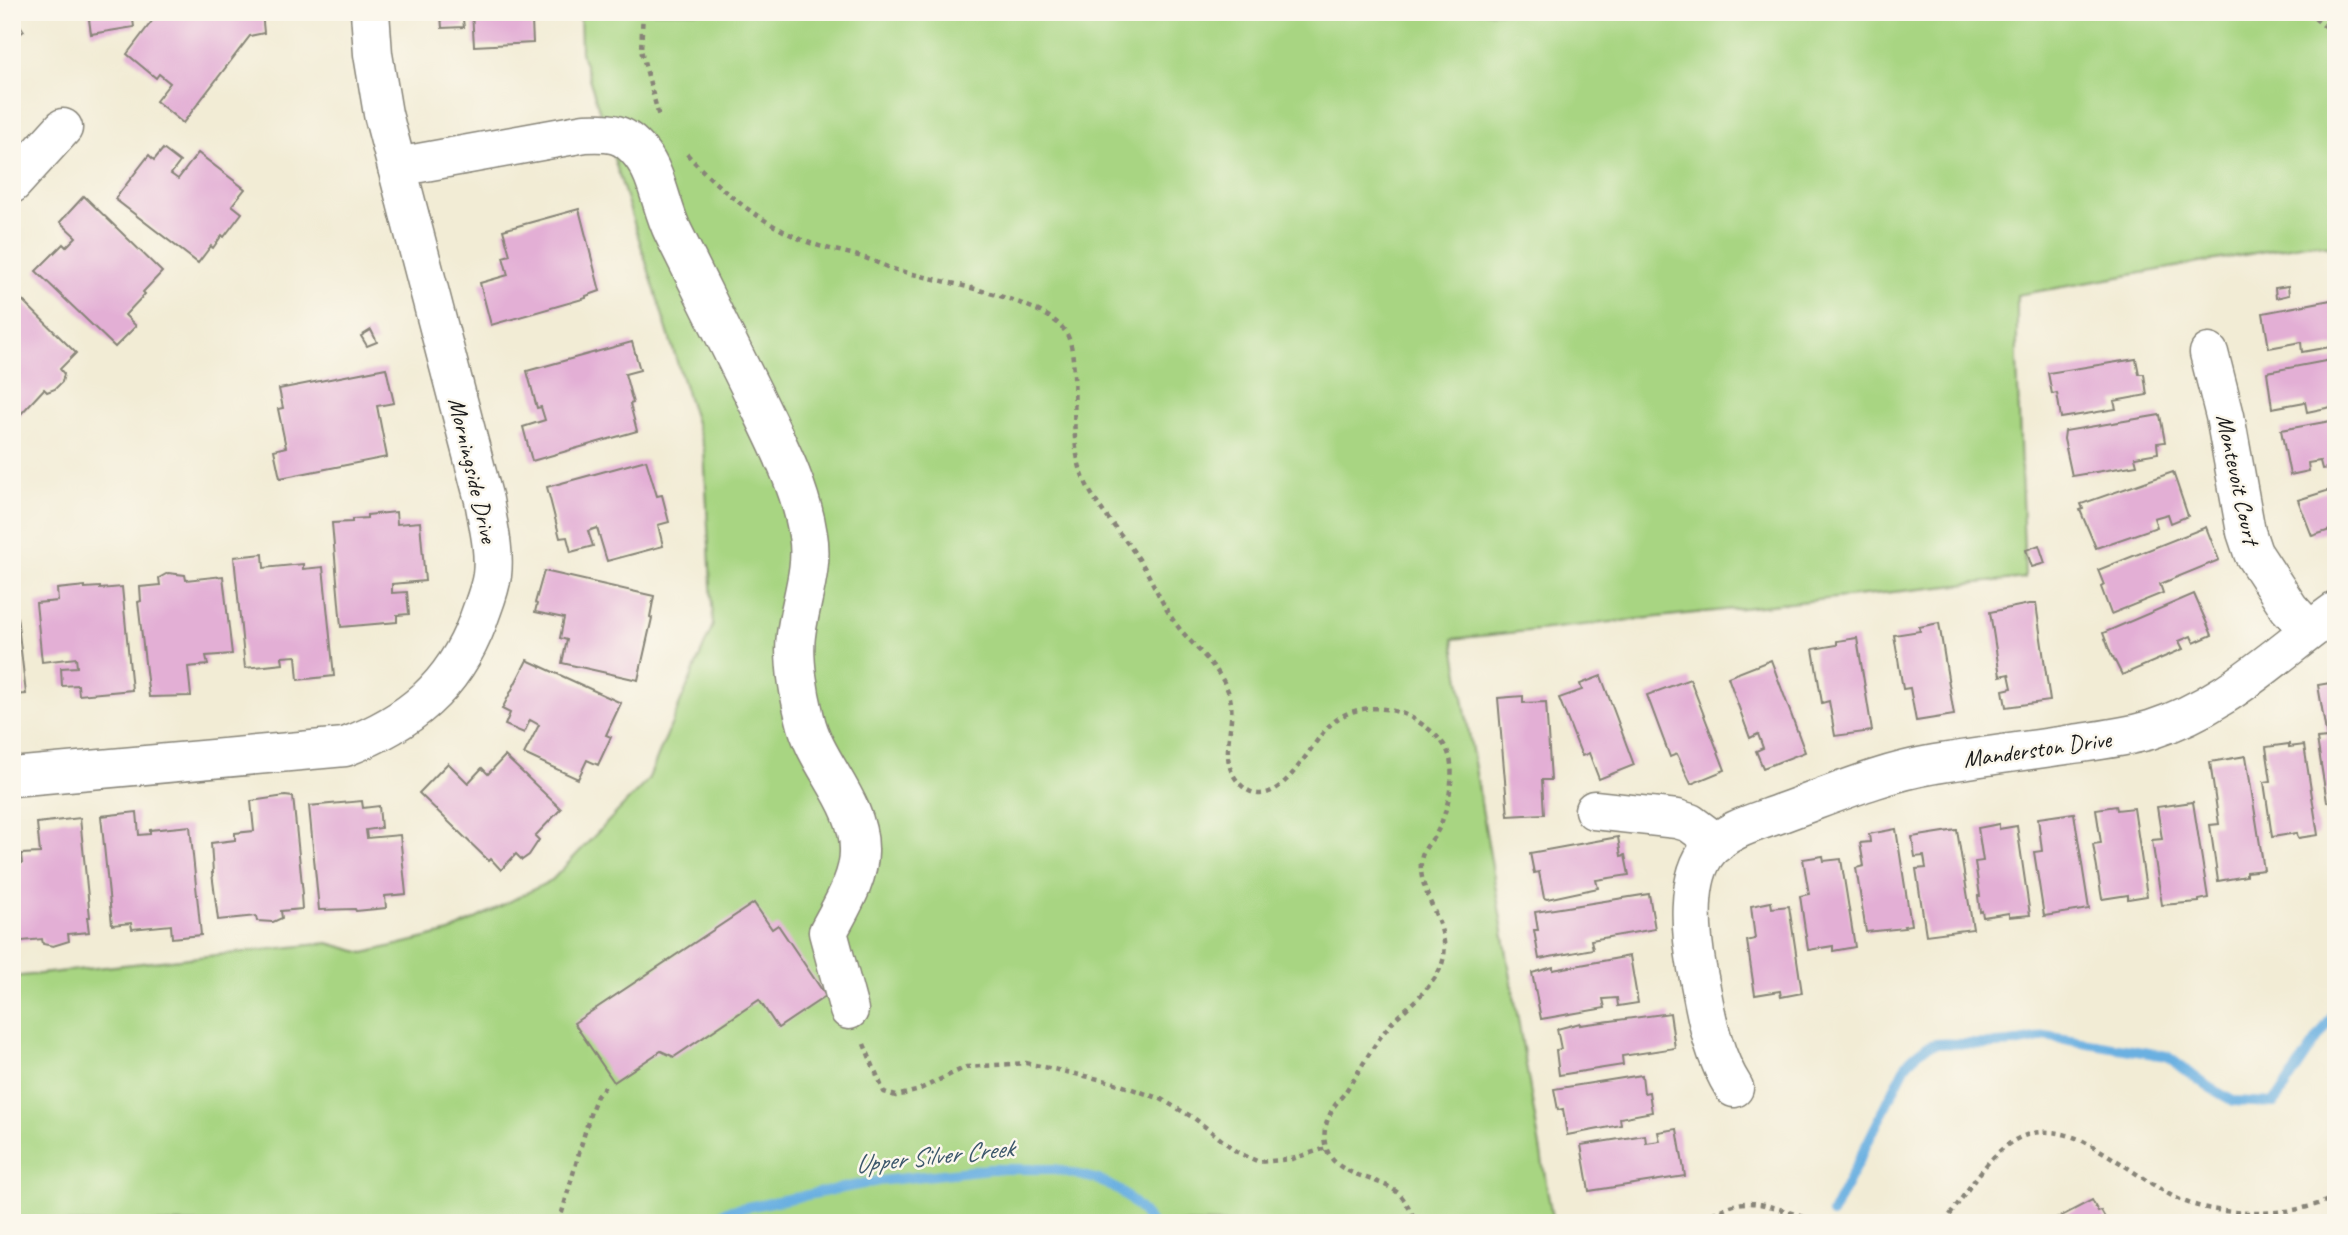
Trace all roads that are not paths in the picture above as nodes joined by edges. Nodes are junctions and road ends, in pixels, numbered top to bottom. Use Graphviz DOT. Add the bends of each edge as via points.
graph roads {
  1 [pos="370,12"];
  2 [pos="63,128"];
  3 [pos="397,167"];
  4 [pos="12,184"];
  5 [pos="2209,353"];
  6 [pos="2322,620"];
  7 [pos="12,777"];
  8 [pos="1594,810"];
  9 [pos="1717,843"];
  10 [pos="849,1010"];
  11 [pos="1734,1088"];
  1 -- 3 [label="street, Morningside Drive" via="383,114"];
  2 -- 4 [label="street"];
  3 -- 7 [label="street, Morningside Drive" via="490,534 489,590 447,680 423,704 345,747"];
  3 -- 10 [label="street" via="599,132 622,137 648,165 672,230 763,413 804,512 810,562 795,654 804,716 810,740 859,833 860,853 851,888 828,932"];
  5 -- 6 [label="street, Montevoit Court" via="2253,553 2289,608"];
  6 -- 9 [label="street, Manderston Drive" via="2244,683 2174,721 2124,737 1933,764 1879,777 1744,825"];
  8 -- 9 [label="street" via="1677,818"];
  9 -- 11 [label="street" via="1700,866 1692,925 1713,1045"];
}
